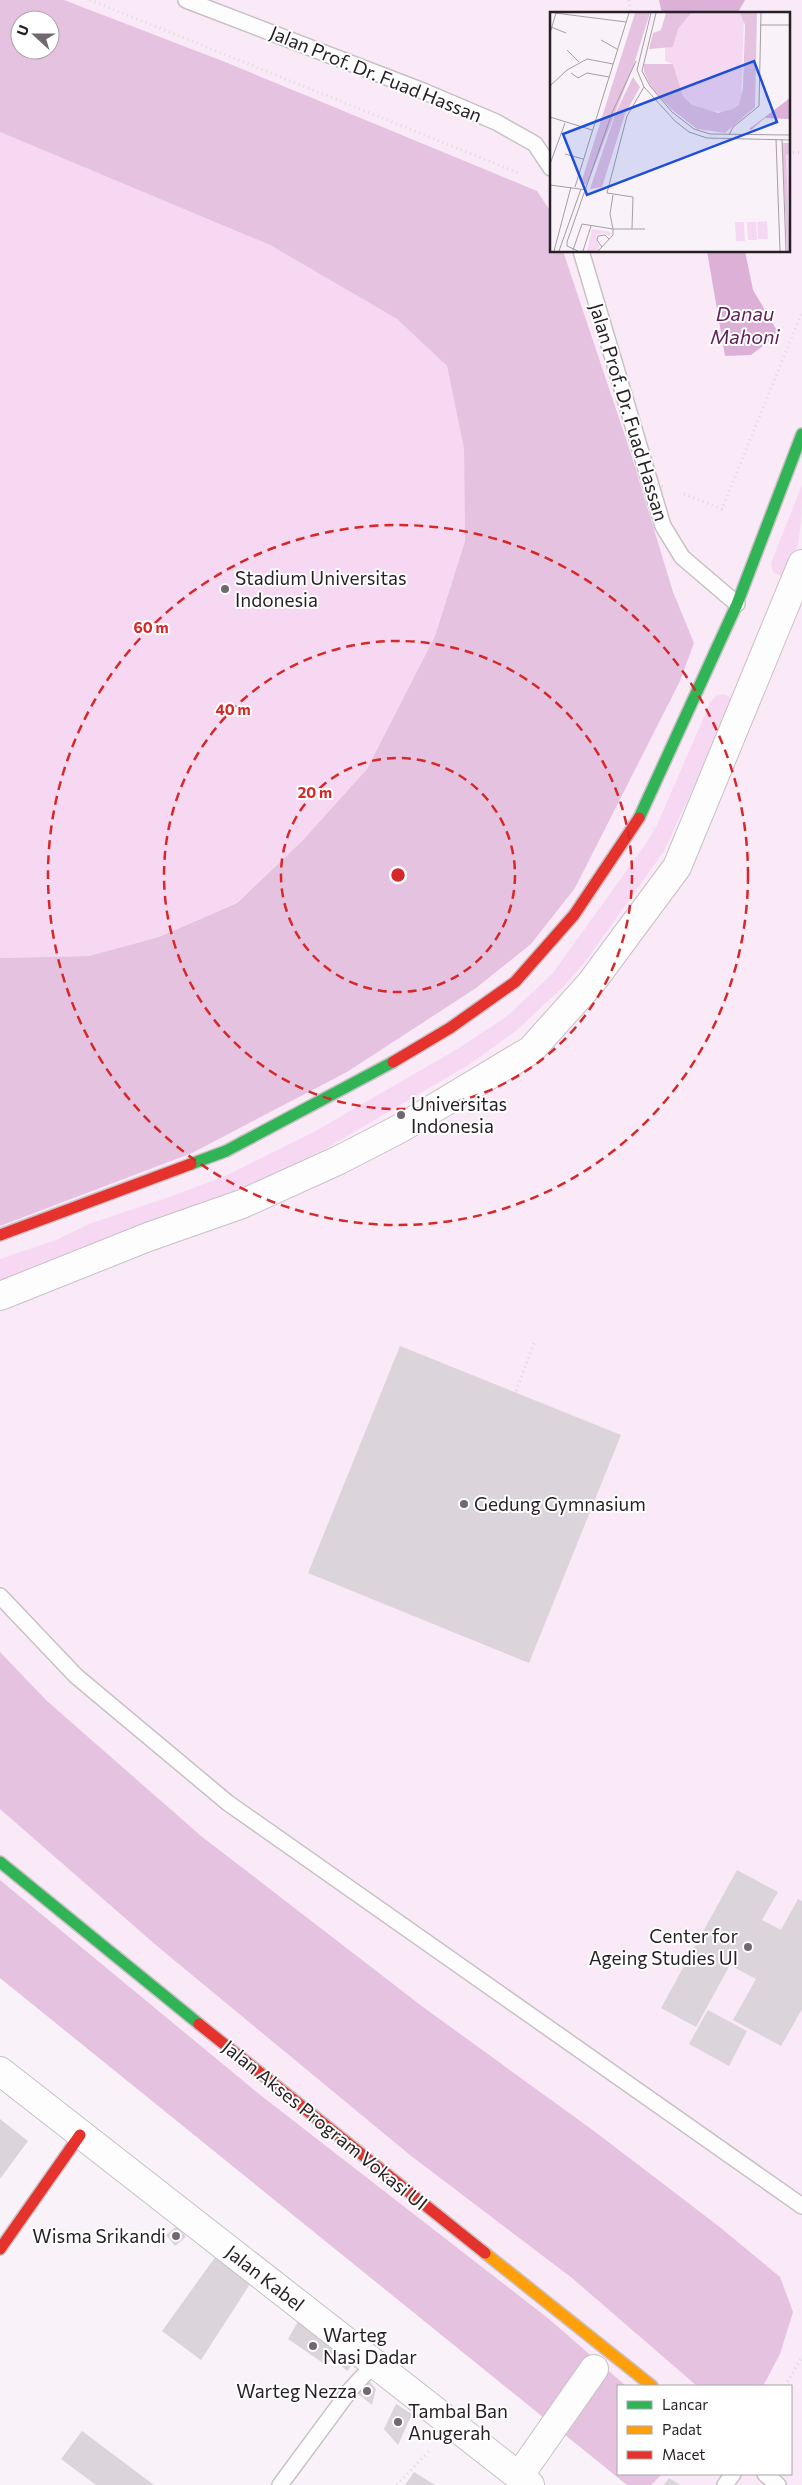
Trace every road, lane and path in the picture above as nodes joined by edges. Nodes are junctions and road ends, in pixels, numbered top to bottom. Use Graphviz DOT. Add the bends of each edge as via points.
graph roads {
  1 [pos="90,0"];
  2 [pos="186,0"];
  3 [pos="550,166"];
  4 [pos="530,178"];
  5 [pos="581,252"];
  6 [pos="802,312"];
  7 [pos="802,434"];
  8 [pos="643,479"];
  9 [pos="673,490"];
  10 [pos="681,493"];
  11 [pos="802,564"];
  12 [pos="737,604"];
  13 [pos="0,1234"];
  14 [pos="0,1296"];
  15 [pos="534,1344"];
  16 [pos="516,1390"];
  17 [pos="0,1596"];
  18 [pos="0,1862"];
  19 [pos="0,2071"];
  20 [pos="80,2135"];
  21 [pos="802,2206"];
  22 [pos="0,2249"];
  23 [pos="802,2358"];
  24 [pos="600,2360"];
  25 [pos="375,2363"];
  26 [pos="650,2385"];
  27 [pos="786,2385"];
  28 [pos="454,2424"];
  29 [pos="766,2475"];
  30 [pos="524,2480"];
  31 [pos="280,2485"];
  32 [pos="397,2485"];
  33 [pos="778,2485"];
  1 -- 4 [label="path"];
  2 -- 3 [label="lane, Jalan Prof. Dr. Fuad Hassan" via="423,90 496,122 535,144"];
  5 -- 12 [label="lane, Jalan Prof. Dr. Fuad Hassan" via="663,526 682,557"];
  6 -- 10 [label="path" via="722,509"];
  7 -- 12 [label="street"];
  8 -- 9 [label="path, bridge"];
  11 -- 14 [label="street" via="677,867 591,983 531,1050 401,1128 330,1164 242,1204 148,1237"];
  12 -- 13 [label="street" via="643,812 574,915 515,982 450,1028 381,1069 226,1151"];
  15 -- 16 [label="path"];
  17 -- 21 [label="lane" via="76,1676 228,1803"];
  18 -- 24 [label="street, Jalan Akses Program Vokasi UI"];
  19 -- 20 [label="street, Jalan Kabel"];
  20 -- 22 [label="street"];
  20 -- 25 [label="street, Jalan Kabel"];
  23 -- 27 [label="path"];
  24 -- 26 [label="street, Jalan Akses Program Vokasi UI"];
  24 -- 30 [label="street"];
  25 -- 28 [label="street, Jalan Kabel"];
  25 -- 31 [label="lane" via="351,2389"];
  28 -- 30 [label="street, Jalan Kabel"];
  28 -- 32 [label="path"];
  29 -- 33 [label="lane"];
}
